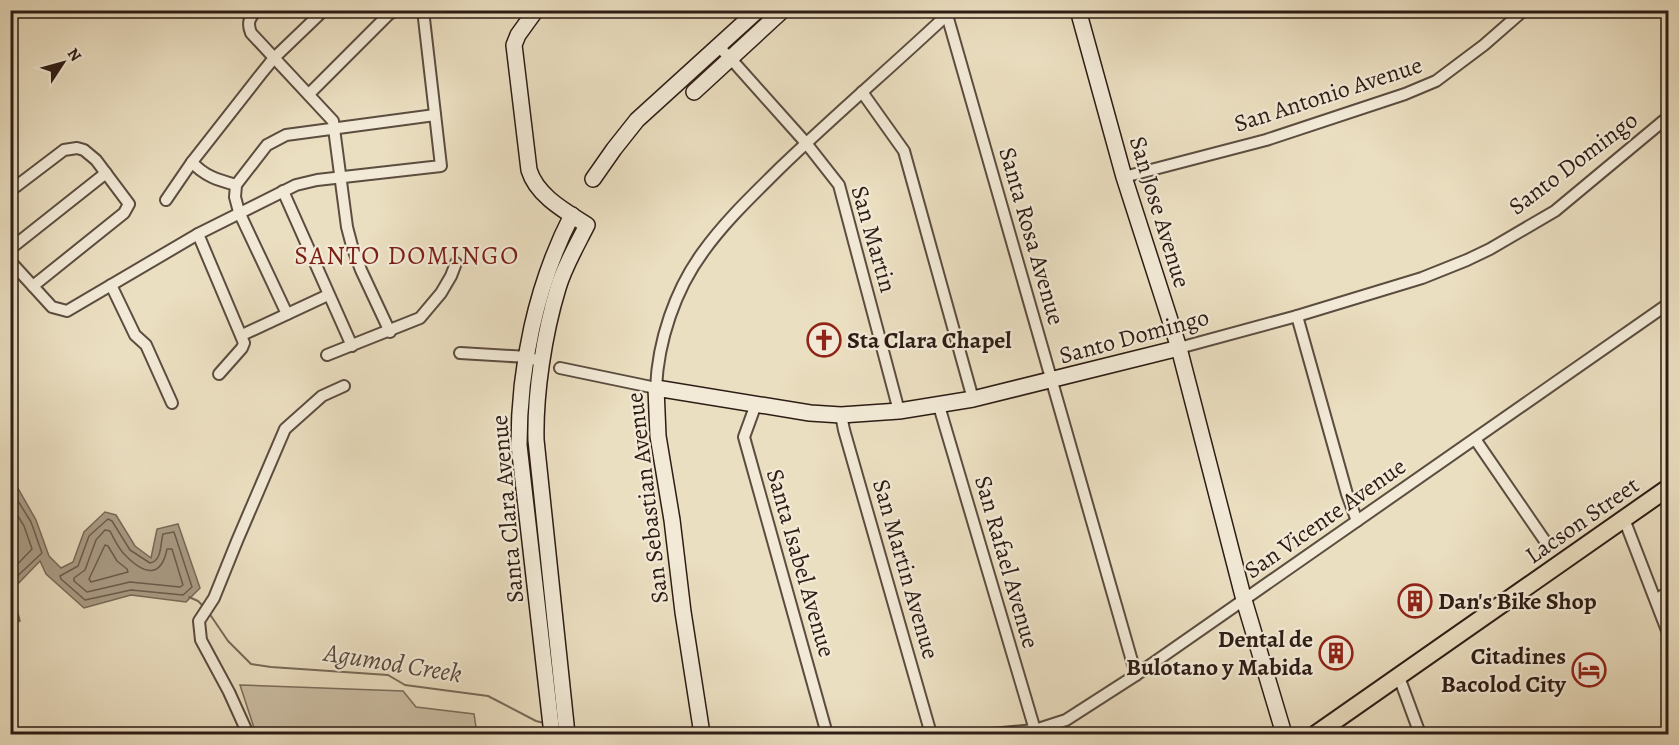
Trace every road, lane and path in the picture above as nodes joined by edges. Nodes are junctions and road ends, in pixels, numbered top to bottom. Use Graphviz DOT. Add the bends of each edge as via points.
graph roads {
  1 [pos="257,10"];
  2 [pos="324,10"];
  3 [pos="397,10"];
  4 [pos="423,10"];
  5 [pos="536,10"];
  6 [pos="758,10"];
  7 [pos="783,10"];
  8 [pos="1078,10"];
  9 [pos="1524,10"];
  10 [pos="949,13"];
  11 [pos="718,47"];
  12 [pos="274,58"];
  13 [pos="731,59"];
  14 [pos="694,92"];
  15 [pos="862,92"];
  16 [pos="309,94"];
  17 [pos="435,115"];
  18 [pos="1668,117"];
  19 [pos="335,128"];
  20 [pos="806,143"];
  21 [pos="192,162"];
  22 [pos="106,173"];
  23 [pos="340,177"];
  24 [pos="1124,177"];
  25 [pos="593,179"];
  26 [pos="236,185"];
  27 [pos="10,191"];
  28 [pos="283,191"];
  29 [pos="166,200"];
  30 [pos="239,212"];
  31 [pos="572,215"];
  32 [pos="198,234"];
  33 [pos="10,249"];
  34 [pos="10,261"];
  35 [pos="456,263"];
  36 [pos="111,285"];
  37 [pos="33,286"];
  38 [pos="328,295"];
  39 [pos="1668,304"];
  40 [pos="287,314"];
  41 [pos="1297,316"];
  42 [pos="390,332"];
  43 [pos="242,335"];
  44 [pos="351,346"];
  45 [pos="1179,348"];
  46 [pos="460,353"];
  47 [pos="327,355"];
  48 [pos="527,357"];
  49 [pos="542,362"];
  50 [pos="560,368"];
  51 [pos="219,374"];
  52 [pos="1051,381"];
  53 [pos="344,386"];
  54 [pos="656,388"];
  55 [pos="974,399"];
  56 [pos="172,403"];
  57 [pos="756,404"];
  58 [pos="939,406"];
  59 [pos="900,411"];
  60 [pos="842,415"];
  61 [pos="1474,439"];
  62 [pos="1668,488"];
  63 [pos="1624,519"];
  64 [pos="1357,521"];
  65 [pos="1545,541"];
  66 [pos="1668,592"];
  67 [pos="1244,600"];
  68 [pos="1656,600"];
  69 [pos="1668,633"];
  70 [pos="1136,675"];
  71 [pos="1399,677"];
  72 [pos="1035,730"];
  73 [pos="248,735"];
  74 [pos="552,735"];
  75 [pos="567,735"];
  76 [pos="702,735"];
  77 [pos="827,735"];
  78 [pos="931,735"];
  79 [pos="991,735"];
  80 [pos="1284,735"];
  81 [pos="1316,735"];
  82 [pos="1420,735"];
  1 -- 12 [label="street" via="248,25"];
  2 -- 12 [label="street"];
  3 -- 16 [label="street"];
  4 -- 17 [label="street"];
  5 -- 31 [label="street" via="514,45 529,170 539,189"];
  6 -- 11 [label="street"];
  7 -- 13 [label="street"];
  8 -- 24 [label="street, San Jose Avenue"];
  9 -- 24 [label="street, San Antonio Avenue" via="1436,81 1405,94 1266,140"];
  10 -- 15 [label="street, San Sebastian Avenue"];
  10 -- 52 [label="street, Santa Rosa Avenue"];
  11 -- 13 [label="street, San Martin"];
  11 -- 25 [label="street" via="637,120"];
  12 -- 16 [label="street"];
  12 -- 21 [label="street"];
  13 -- 14 [label="street"];
  13 -- 20 [label="street, San Martin"];
  15 -- 20 [label="street, San Sebastian Avenue"];
  15 -- 55 [label="street" via="904,151"];
  16 -- 19 [label="street" via="331,117"];
  17 -- 19 [label="street"];
  17 -- 23 [label="street" via="441,166"];
  18 -- 41 [label="street, Santo Domingo" via="1555,211 1490,249 1422,278"];
  19 -- 23 [label="street"];
  19 -- 26 [label="street" via="286,135 272,141"];
  20 -- 54 [label="street, San Sebastian Avenue" via="740,207 702,253 680,293 666,331"];
  20 -- 59 [label="street, San Martin" via="839,185"];
  21 -- 26 [label="street" via="208,177"];
  21 -- 29 [label="street"];
  22 -- 27 [label="street" via="90,154 69,148"];
  22 -- 33 [label="street"];
  22 -- 37 [label="street" via="127,200 127,210"];
  23 -- 28 [label="street" via="306,182"];
  23 -- 42 [label="street" via="352,246"];
  24 -- 45 [label="street, San Jose Avenue"];
  26 -- 30 [label="street"];
  28 -- 30 [label="street"];
  28 -- 38 [label="street"];
  30 -- 32 [label="street"];
  30 -- 40 [label="street"];
  31 -- 48 [label="street, Santa Clara Avenue" via="543,283"];
  31 -- 49 [label="street, Santa Clara Avenue" via="586,225 558,288"];
  32 -- 36 [label="street"];
  32 -- 43 [label="street"];
  34 -- 37 [label="street"];
  35 -- 42 [label="street" via="433,304 420,318"];
  36 -- 37 [label="street" via="66,311 52,307"];
  36 -- 56 [label="street" via="135,334 146,345"];
  38 -- 40 [label="street"];
  38 -- 44 [label="street"];
  39 -- 61 [label="street, San Vicente Avenue"];
  40 -- 43 [label="street"];
  41 -- 45 [label="street, Santo Domingo"];
  41 -- 64 [label="street"];
  42 -- 44 [label="street"];
  43 -- 51 [label="street" via="242,348"];
  44 -- 47 [label="street"];
  45 -- 52 [label="street, Santo Domingo"];
  45 -- 67 [label="street, San Jose Avenue"];
  46 -- 48 [label="street"];
  48 -- 49 [label="street"];
  48 -- 74 [label="street, Santa Clara Avenue" via="519,408 519,445"];
  49 -- 75 [label="street, Santa Clara Avenue" via="535,408 536,440"];
  50 -- 54 [label="street, Santo Domingo"];
  52 -- 55 [label="street, Santo Domingo"];
  52 -- 70 [label="street, Santa Rosa Avenue"];
  53 -- 73 [label="street" via="322,396 285,429 212,601 199,621 201,640"];
  54 -- 57 [label="street, Santo Domingo"];
  54 -- 76 [label="street, San Sebastian Avenue" via="658,436"];
  55 -- 58 [label="street, Santo Domingo"];
  57 -- 60 [label="street, Santo Domingo"];
  57 -- 77 [label="street, Santa Isabel Avenue" via="744,437"];
  58 -- 59 [label="street, Santo Domingo"];
  58 -- 72 [label="street, San Rafael Avenue"];
  59 -- 60 [label="street, Santo Domingo"];
  60 -- 78 [label="street, San Martin Avenue"];
  61 -- 64 [label="street, San Vicente Avenue"];
  61 -- 65 [label="street"];
  62 -- 63 [label="main road, Lacson Street"];
  63 -- 68 [label="street"];
  63 -- 71 [label="main road, Lacson Street"];
  64 -- 67 [label="street, San Vicente Avenue"];
  66 -- 68 [label="street"];
  67 -- 70 [label="street, San Vicente Avenue"];
  67 -- 80 [label="street, San Jose Avenue"];
  68 -- 69 [label="street"];
  70 -- 72 [label="street, San Vicente Avenue" via="1066,720"];
  71 -- 81 [label="main road, Lacson Street"];
  71 -- 82 [label="street"];
  72 -- 79 [label="street, San Vicente Avenue"];
}
